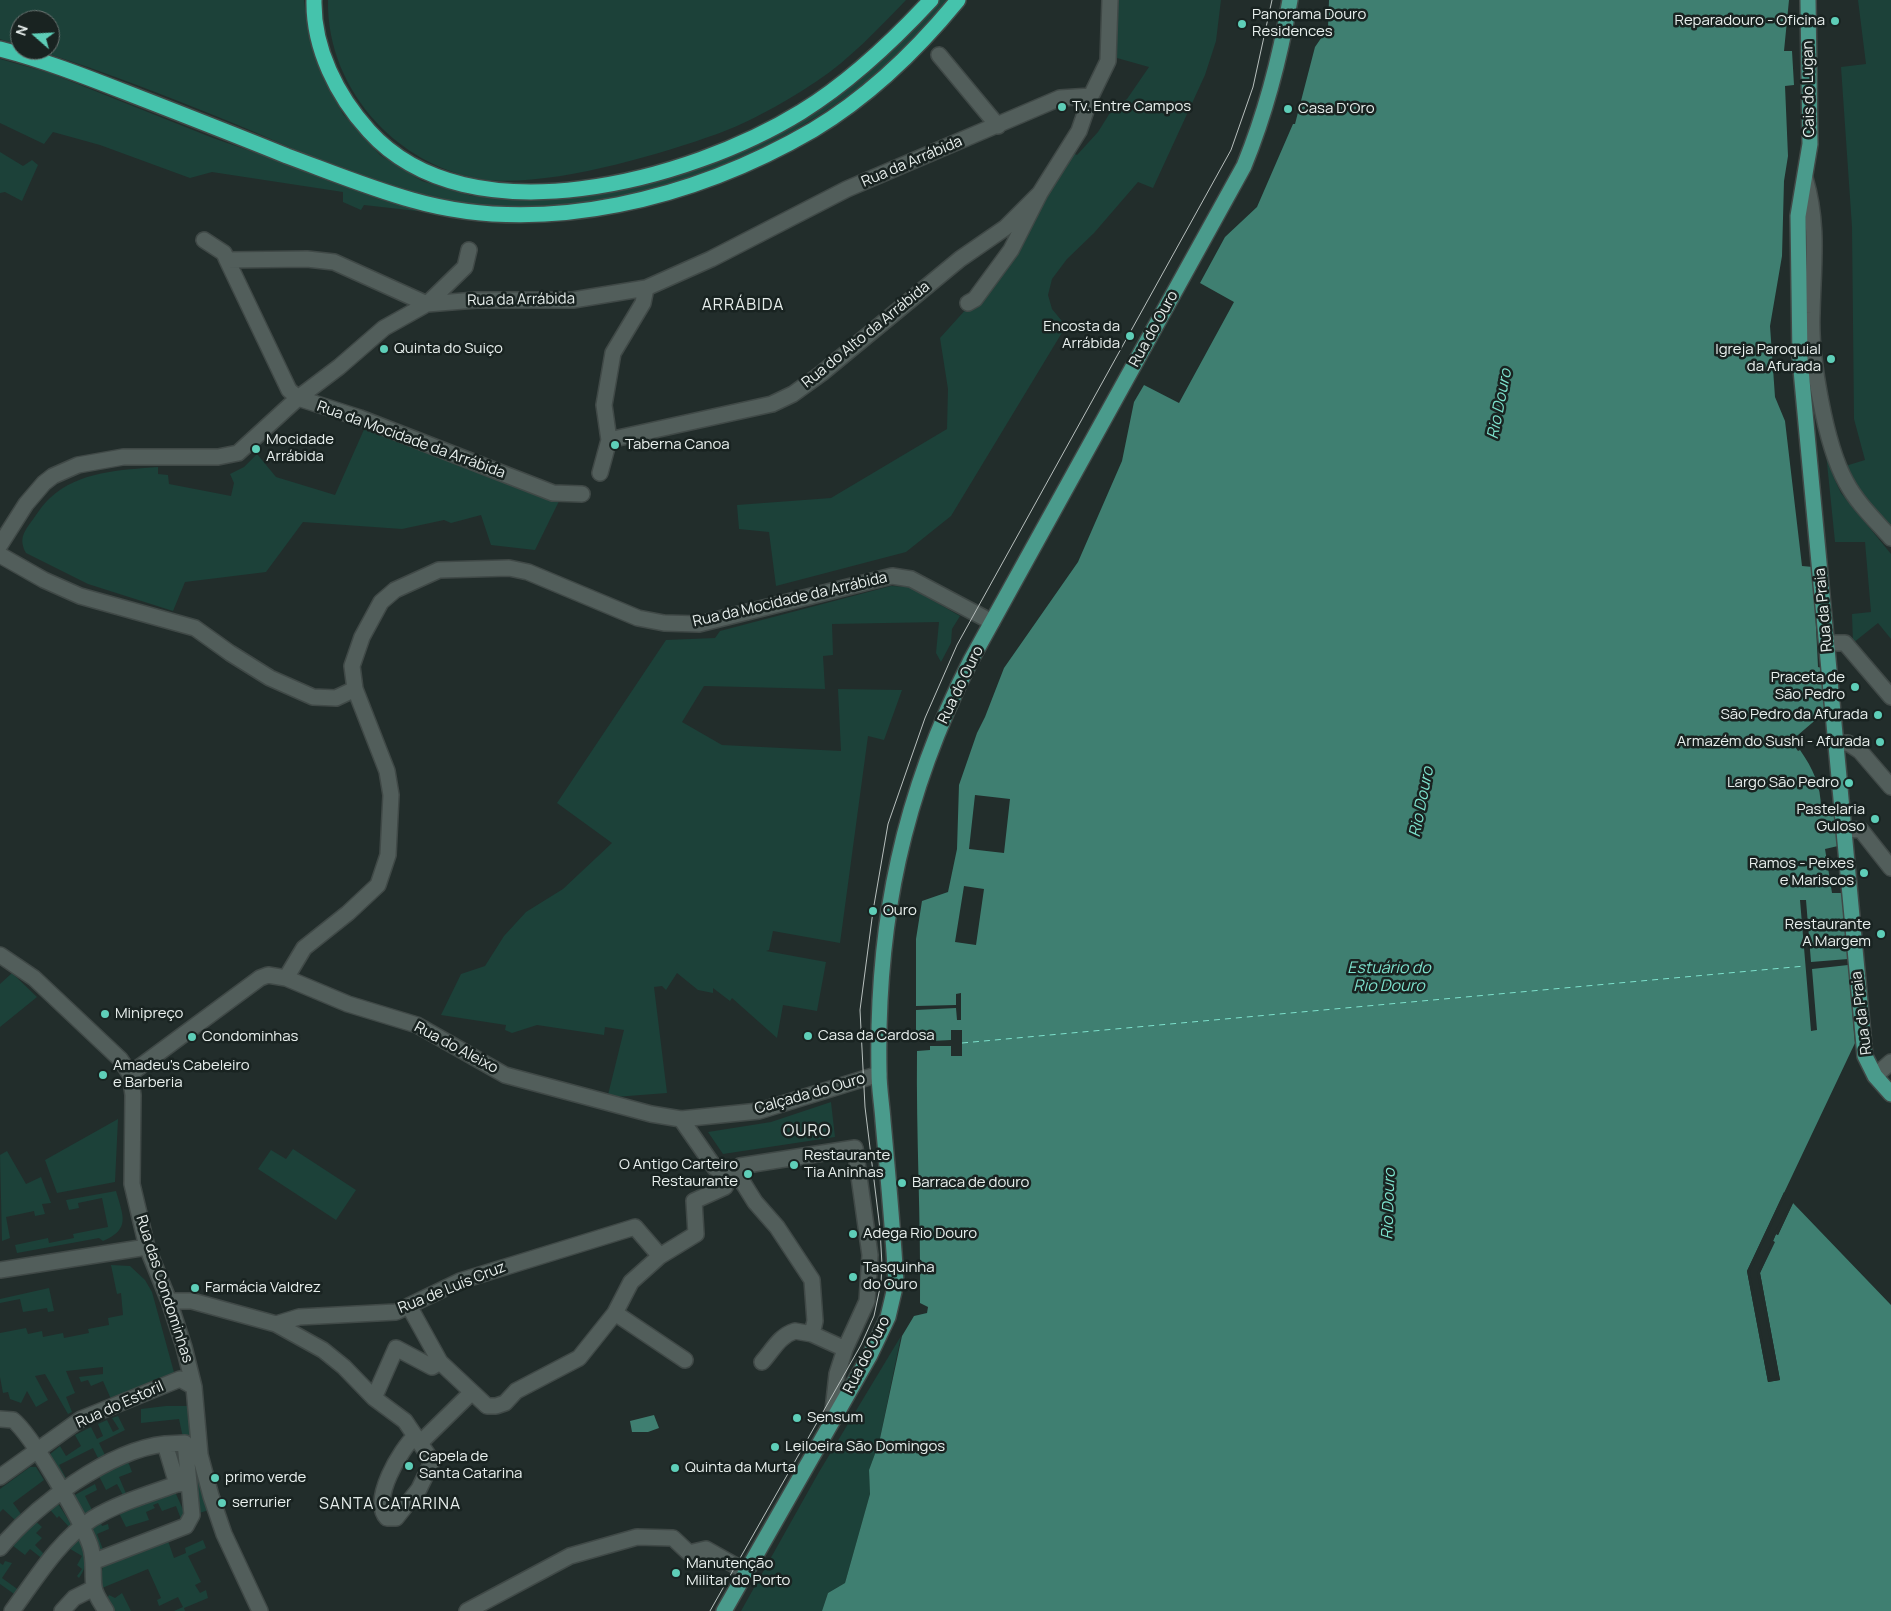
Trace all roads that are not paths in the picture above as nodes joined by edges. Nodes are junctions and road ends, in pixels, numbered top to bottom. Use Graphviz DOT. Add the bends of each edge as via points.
graph roads {
  1 [pos="314,0"];
  2 [pos="932,0"];
  3 [pos="958,0"];
  4 [pos="1110,0"];
  5 [pos="1290,0"];
  6 [pos="1808,0"];
  7 [pos="0,49"];
  8 [pos="939,55"];
  9 [pos="1091,96"];
  10 [pos="998,126"];
  11 [pos="1804,178"];
  12 [pos="1040,193"];
  13 [pos="204,240"];
  14 [pos="468,250"];
  15 [pos="228,260"];
  16 [pos="646,288"];
  17 [pos="968,303"];
  18 [pos="427,304"];
  19 [pos="298,398"];
  20 [pos="609,440"];
  21 [pos="600,472"];
  22 [pos="582,494"];
  23 [pos="1891,538"];
  24 [pos="0,545"];
  25 [pos="0,555"];
  26 [pos="992,622"];
  27 [pos="1828,643"];
  28 [pos="355,690"];
  29 [pos="1891,697"];
  30 [pos="1836,744"];
  31 [pos="1891,788"];
  32 [pos="1844,828"];
  33 [pos="1891,868"];
  34 [pos="0,955"];
  35 [pos="286,978"];
  36 [pos="1891,1062"];
  37 [pos="130,1074"];
  38 [pos="879,1074"];
  39 [pos="1875,1076"];
  40 [pos="1891,1094"];
  41 [pos="681,1119"];
  42 [pos="730,1174"];
  43 [pos="147,1247"];
  44 [pos="660,1256"];
  45 [pos="0,1270"];
  46 [pos="170,1301"];
  47 [pos="409,1306"];
  48 [pos="615,1313"];
  49 [pos="276,1324"];
  50 [pos="812,1334"];
  51 [pos="845,1349"];
  52 [pos="685,1360"];
  53 [pos="440,1362"];
  54 [pos="762,1362"];
  55 [pos="194,1387"];
  56 [pos="472,1392"];
  57 [pos="374,1398"];
  58 [pos="0,1419"];
  59 [pos="832,1420"];
  60 [pos="418,1440"];
  61 [pos="36,1450"];
  62 [pos="0,1476"];
  63 [pos="183,1484"];
  64 [pos="61,1491"];
  65 [pos="81,1527"];
  66 [pos="0,1548"];
  67 [pos="95,1561"];
  68 [pos="746,1571"];
  69 [pos="94,1588"];
  70 [pos="12,1611"];
  71 [pos="62,1611"];
  72 [pos="106,1611"];
  73 [pos="260,1611"];
  74 [pos="467,1611"];
  75 [pos="724,1611"];
  1 -- 2 [label="highway" via="320,41 334,82 361,122 388,150 416,168 452,182 483,190 521,192 585,188 644,177 733,148 800,112 844,82"];
  3 -- 7 [label="highway" via="894,68 813,130 729,171 651,198 600,209 531,214 480,213 414,201 62,68"];
  4 -- 9 [label="street, Rua do Alto da Arrábida" via="1108,61"];
  5 -- 26 [label="main road, Rua do Ouro" via="1270,93 1244,166"];
  6 -- 11 [label="main road, Cais do Lugan" via="1810,144"];
  8 -- 10 [label="street"];
  9 -- 10 [label="street, Rua da Arrábida" via="1060,98"];
  9 -- 12 [label="street, Rua do Alto da Arrábida" via="1079,131"];
  10 -- 16 [label="street, Rua da Arrábida" via="847,189 711,259"];
  11 -- 23 [label="street" via="1813,204 1815,266 1812,314 1819,398 1845,482"];
  11 -- 27 [label="main road, Rua da Praia" via="1798,216 1800,359"];
  12 -- 17 [label="street, Rua do Alto da Arrábida" via="1011,250 975,299"];
  12 -- 20 [label="street, Rua do Alto da Arrábida" via="1005,228 960,259 793,394 772,404"];
  13 -- 15 [label="street" via="224,253"];
  14 -- 18 [label="street" via="465,267"];
  15 -- 18 [label="street" via="334,262"];
  15 -- 19 [label="street" via="289,390"];
  16 -- 18 [label="street, Rua da Arrábida" via="573,300 476,300"];
  16 -- 20 [label="street" via="643,303 613,353 604,406"];
  18 -- 19 [label="street, Rua da Arrábida" via="384,328"];
  19 -- 22 [label="street, Rua da Mocidade da Arrábida" via="360,418 553,493"];
  19 -- 24 [label="street, Rua da Arrábida" via="238,453 228,456 123,457 95,460 64,470 44,484 26,504"];
  20 -- 21 [label="street"];
  25 -- 28 [label="street" via="80,596 195,628 270,678 313,696 336,698"];
  26 -- 28 [label="street, Rua da Mocidade da Arrábida" via="911,579 892,576 699,624 638,618 528,572 508,568 439,570 395,590 381,602 362,637 352,666"];
  26 -- 38 [label="main road, Rua do Ouro" via="951,701 918,783 894,873 880,975"];
  27 -- 29 [label="street" via="1845,643"];
  27 -- 30 [label="main road, Rua da Praia"];
  28 -- 35 [label="street, Rua da Mocidade da Arrábida" via="387,772 391,794 388,855 378,885 304,948"];
  30 -- 31 [label="street" via="1848,743 1860,751"];
  30 -- 32 [label="main road, Rua da Praia"];
  32 -- 33 [label="street" via="1861,830"];
  32 -- 39 [label="main road, Rua da Praia" via="1865,1056"];
  34 -- 37 [label="street" via="34,978 120,1059"];
  35 -- 37 [label="street, Rua do Aleixo" via="268,974 260,978"];
  35 -- 41 [label="street, Rua do Aleixo" via="348,1004 417,1025 505,1074 651,1114"];
  36 -- 39 [label="street"];
  37 -- 43 [label="street, Rua das Condominhas" via="133,1095 132,1184"];
  38 -- 41 [label="street, Calçada do Ouro" via="760,1111"];
  38 -- 59 [label="main road, Rua do Ouro" via="896,1283 888,1316 874,1347"];
  39 -- 40 [label="main road, Rua da Praia"];
  41 -- 42 [label="street" via="715,1168"];
  42 -- 44 [label="street" via="726,1187 694,1201 696,1234"];
  42 -- 50 [label="street" via="740,1178 812,1280 815,1321"];
  42 -- 51 [label="street, Rua do Ouro" via="740,1166 855,1148 870,1255 867,1301"];
  43 -- 45 [label="street"];
  43 -- 46 [label="street, Rua das Condominhas"];
  44 -- 47 [label="street, Rua de Luís Cruz" via="635,1227 460,1281"];
  44 -- 48 [label="street" via="632,1282"];
  46 -- 49 [label="street" via="192,1301"];
  46 -- 55 [label="street, Rua das Condominhas"];
  47 -- 49 [label="street, Rua de Luís Cruz" via="396,1312 299,1317"];
  47 -- 53 [label="street"];
  48 -- 52 [label="street"];
  48 -- 56 [label="street" via="579,1358 516,1391 505,1404 487,1406"];
  49 -- 57 [label="street" via="323,1350"];
  50 -- 51 [label="street"];
  50 -- 54 [label="street" via="795,1330 787,1333"];
  51 -- 59 [label="street, Rua do Ouro" via="836,1374"];
  53 -- 56 [label="street"];
  53 -- 57 [label="street" via="432,1367 396,1348"];
  55 -- 61 [label="street, Rua do Estoril" via="180,1379 139,1395 81,1420"];
  55 -- 73 [label="street, Rua das Condominhas" via="200,1455 210,1496"];
  56 -- 60 [label="street"];
  57 -- 60 [label="street" via="405,1421"];
  58 -- 61 [label="street" via="16,1422"];
  59 -- 68 [label="main road, Rua do Ouro"];
  60 -- 60 [label="street" via="405,1445 384,1485 384,1516 390,1519 396,1518 419,1489 432,1462"];
  61 -- 62 [label="street, Rua do Estoril"];
  61 -- 64 [label="street"];
  63 -- 64 [label="street" via="185,1443 146,1446"];
  63 -- 65 [label="street" via="134,1499"];
  63 -- 67 [label="street" via="192,1515 186,1526"];
  64 -- 65 [label="street"];
  64 -- 66 [label="street" via="22,1524"];
  65 -- 67 [label="street"];
  65 -- 70 [label="street" via="52,1558"];
  67 -- 69 [label="street"];
  68 -- 74 [label="street" via="706,1549 690,1553 673,1538 637,1537 570,1556"];
  68 -- 75 [label="main road, Rua do Ouro"];
  69 -- 71 [label="street" via="74,1598"];
  69 -- 72 [label="street"];
}
